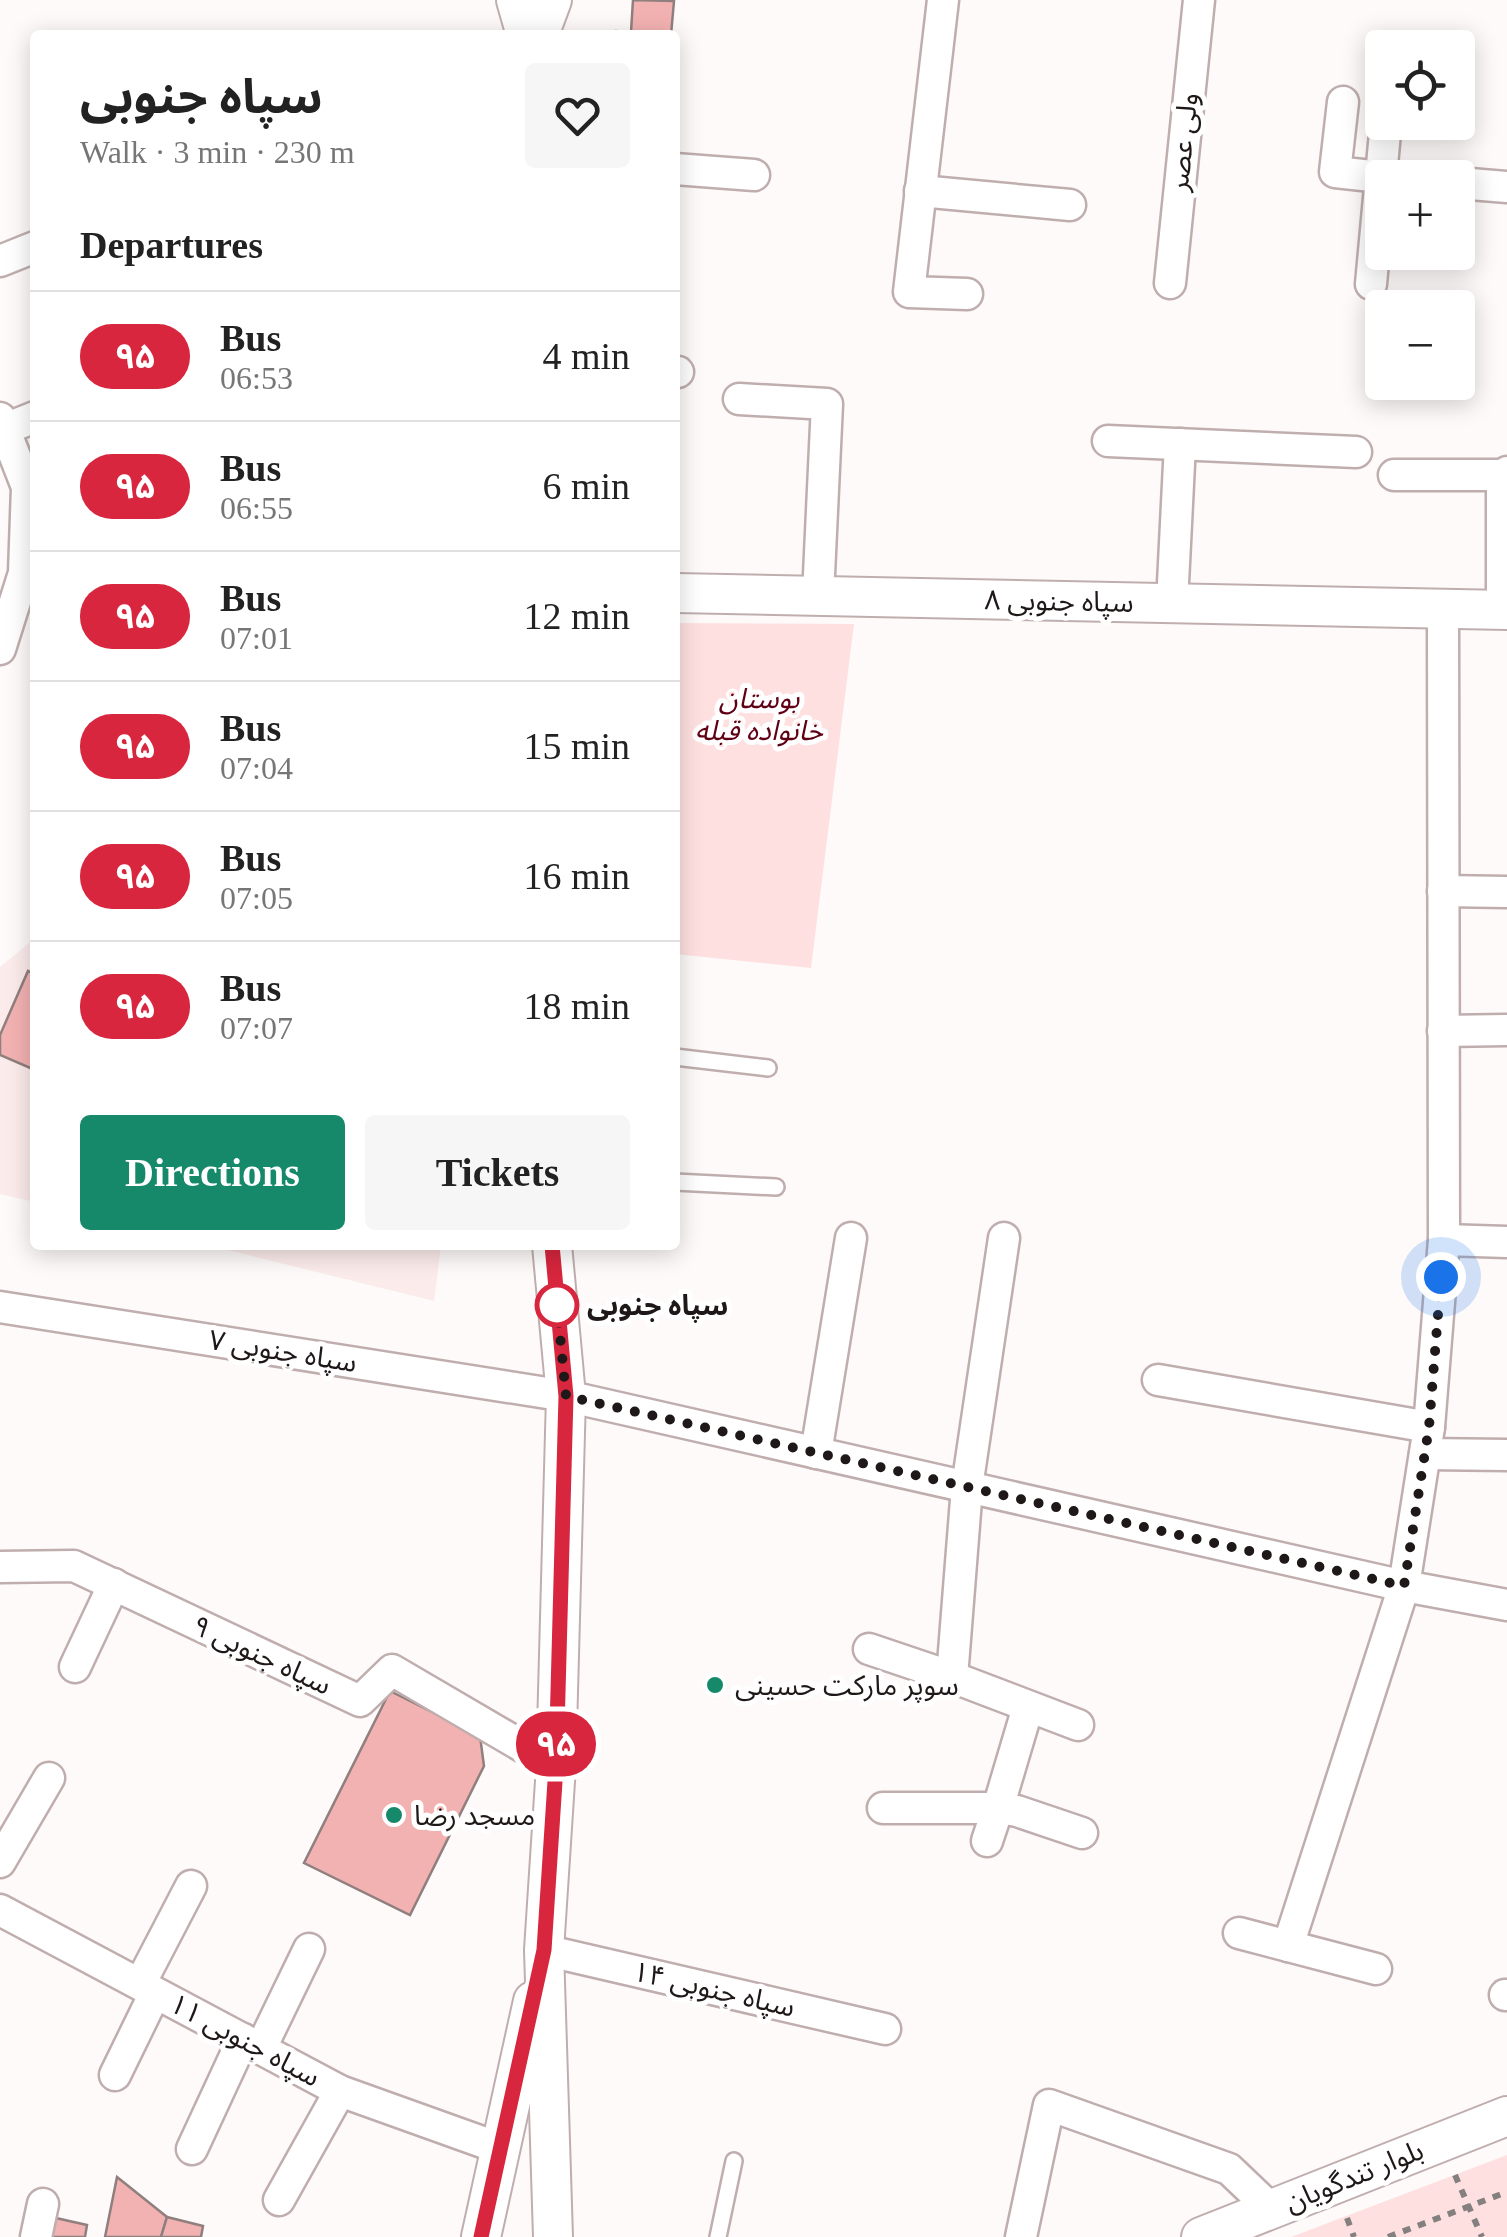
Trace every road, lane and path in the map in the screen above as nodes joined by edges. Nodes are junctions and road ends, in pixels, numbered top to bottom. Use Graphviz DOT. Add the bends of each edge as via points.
graph roads {
  1 [pos="516,0"];
  2 [pos="552,0"];
  3 [pos="943,0"];
  4 [pos="1198,0"];
  5 [pos="525,30"];
  6 [pos="541,30"];
  7 [pos="1343,102"];
  8 [pos="680,170"];
  9 [pos="754,175"];
  10 [pos="1365,175"];
  11 [pos="1475,184"];
  12 [pos="1507,187"];
  13 [pos="920,191"];
  14 [pos="1070,205"];
  15 [pos="30,249"];
  16 [pos="0,261"];
  17 [pos="1373,270"];
  18 [pos="1170,283"];
  19 [pos="1371,284"];
  20 [pos="967,294"];
  21 [pos="739,399"];
  22 [pos="30,417"];
  23 [pos="2,424"];
  24 [pos="1108,441"];
  25 [pos="1180,444"];
  26 [pos="1356,452"];
  27 [pos="1504,473"];
  28 [pos="1394,475"];
  29 [pos="13,493"];
  30 [pos="680,593"];
  31 [pos="818,596"];
  32 [pos="1172,603"];
  33 [pos="1443,608"];
  34 [pos="1504,610"];
  35 [pos="0,649"];
  36 [pos="1443,891"];
  37 [pos="1507,892"];
  38 [pos="1507,1030"];
  39 [pos="1443,1031"];
  40 [pos="680,1058"];
  41 [pos="768,1068"];
  42 [pos="680,1182"];
  43 [pos="776,1187"];
  44 [pos="852,1238"];
  45 [pos="1004,1238"];
  46 [pos="1444,1240"];
  47 [pos="1507,1242"];
  48 [pos="552,1250"];
  49 [pos="0,1306"];
  50 [pos="1158,1380"];
  51 [pos="566,1396"];
  52 [pos="1427,1440"];
  53 [pos="816,1453"];
  54 [pos="1507,1455"];
  55 [pos="967,1487"];
  56 [pos="0,1568"];
  57 [pos="114,1584"];
  58 [pos="1404,1586"];
  59 [pos="1507,1605"];
  60 [pos="869,1649"];
  61 [pos="75,1667"];
  62 [pos="952,1677"];
  63 [pos="1028,1707"];
  64 [pos="1078,1725"];
  65 [pos="556,1766"];
  66 [pos="49,1778"];
  67 [pos="883,1808"];
  68 [pos="998,1808"];
  69 [pos="1082,1833"];
  70 [pos="987,1841"];
  71 [pos="0,1862"];
  72 [pos="191,1886"];
  73 [pos="0,1910"];
  74 [pos="1239,1933"];
  75 [pos="1288,1946"];
  76 [pos="310,1949"];
  77 [pos="544,1950"];
  78 [pos="1376,1969"];
  79 [pos="148,1988"];
  80 [pos="884,2029"];
  81 [pos="252,2044"];
  82 [pos="115,2076"];
  83 [pos="340,2090"];
  84 [pos="1507,2116"];
  85 [pos="1442,2142"];
  86 [pos="499,2148"];
  87 [pos="192,2149"];
  88 [pos="734,2161"];
  89 [pos="1507,2192"];
  90 [pos="279,2200"];
  91 [pos="43,2204"];
  92 [pos="1468,2206"];
  93 [pos="1271,2209"];
  94 [pos="36,2237"];
  95 [pos="481,2237"];
  96 [pos="554,2237"];
  97 [pos="718,2237"];
  98 [pos="1021,2237"];
  99 [pos="1202,2237"];
  100 [pos="1388,2237"];
  101 [pos="1482,2237"];
  1 -- 5 [label="street"];
  2 -- 6 [label="street"];
  3 -- 13 [label="street"];
  4 -- 18 [label="street, ولی عصر"];
  7 -- 10 [label="street" via="1335,172"];
  8 -- 9 [label="street"];
  11 -- 12 [label="street"];
  13 -- 14 [label="street"];
  13 -- 20 [label="street" via="909,292"];
  15 -- 16 [label="street"];
  17 -- 19 [label="street"];
  21 -- 31 [label="street" via="827,404"];
  22 -- 23 [label="street"];
  23 -- 29 [label="street"];
  24 -- 25 [label="street"];
  25 -- 26 [label="street"];
  25 -- 32 [label="street"];
  27 -- 28 [label="street"];
  27 -- 34 [label="street"];
  29 -- 35 [label="street" via="24,573"];
  30 -- 31 [label="street, ۸ سپاه جنوبی"];
  31 -- 32 [label="street, ۸ سپاه جنوبی"];
  32 -- 33 [label="street, ۸ سپاه جنوبی"];
  33 -- 34 [label="street, ۸ سپاه جنوبی"];
  33 -- 36 [label="street"];
  36 -- 37 [label="street"];
  36 -- 39 [label="street"];
  38 -- 39 [label="street"];
  39 -- 46 [label="street"];
  40 -- 41 [label="lane"];
  42 -- 43 [label="lane"];
  44 -- 53 [label="street"];
  45 -- 55 [label="street"];
  46 -- 47 [label="street"];
  46 -- 52 [label="street"];
  48 -- 51 [label="street"];
  49 -- 51 [label="street, ۷ سپاه جنوبی"];
  50 -- 52 [label="street"];
  51 -- 53 [label="street, ۷ سپاه جنوبی"];
  51 -- 65 [label="street"];
  52 -- 54 [label="street"];
  52 -- 58 [label="street"];
  53 -- 55 [label="street, ۷ سپاه جنوبی"];
  55 -- 58 [label="street, ۷ سپاه جنوبی"];
  55 -- 62 [label="street"];
  56 -- 57 [label="street, ۹ سپاه جنوبی" via="74,1566"];
  57 -- 61 [label="street"];
  57 -- 65 [label="street, ۹ سپاه جنوبی" via="360,1701 392,1670"];
  58 -- 59 [label="street, ۷ سپاه جنوبی"];
  58 -- 75 [label="street"];
  60 -- 62 [label="street"];
  62 -- 63 [label="street"];
  63 -- 64 [label="street"];
  63 -- 68 [label="street"];
  65 -- 77 [label="street"];
  66 -- 71 [label="street"];
  67 -- 68 [label="street"];
  68 -- 69 [label="street"];
  68 -- 70 [label="street"];
  72 -- 79 [label="street"];
  73 -- 79 [label="street, ۱۱ سپاه جنوبی"];
  74 -- 75 [label="street"];
  75 -- 78 [label="street"];
  76 -- 81 [label="street"];
  77 -- 80 [label="street, ۱۴ سپاه جنوبی"];
  77 -- 86 [label="street"];
  77 -- 96 [label="street"];
  79 -- 81 [label="street, ۱۱ سپاه جنوبی"];
  79 -- 82 [label="street"];
  81 -- 83 [label="street, ۱۱ سپاه جنوبی"];
  81 -- 87 [label="street"];
  83 -- 86 [label="street, ۱۱ سپاه جنوبی"];
  83 -- 90 [label="street"];
  84 -- 85 [label="street, بلوار تندگویان"];
  85 -- 92 [label="path"];
  85 -- 93 [label="street, بلوار تندگویان"];
  86 -- 95 [label="street"];
  88 -- 97 [label="lane"];
  89 -- 92 [label="path"];
  91 -- 94 [label="street"];
  92 -- 100 [label="path"];
  92 -- 101 [label="path"];
  93 -- 98 [label="street" via="1228,2169 1049,2106"];
  93 -- 99 [label="street, بلوار تندگویان"];
}
